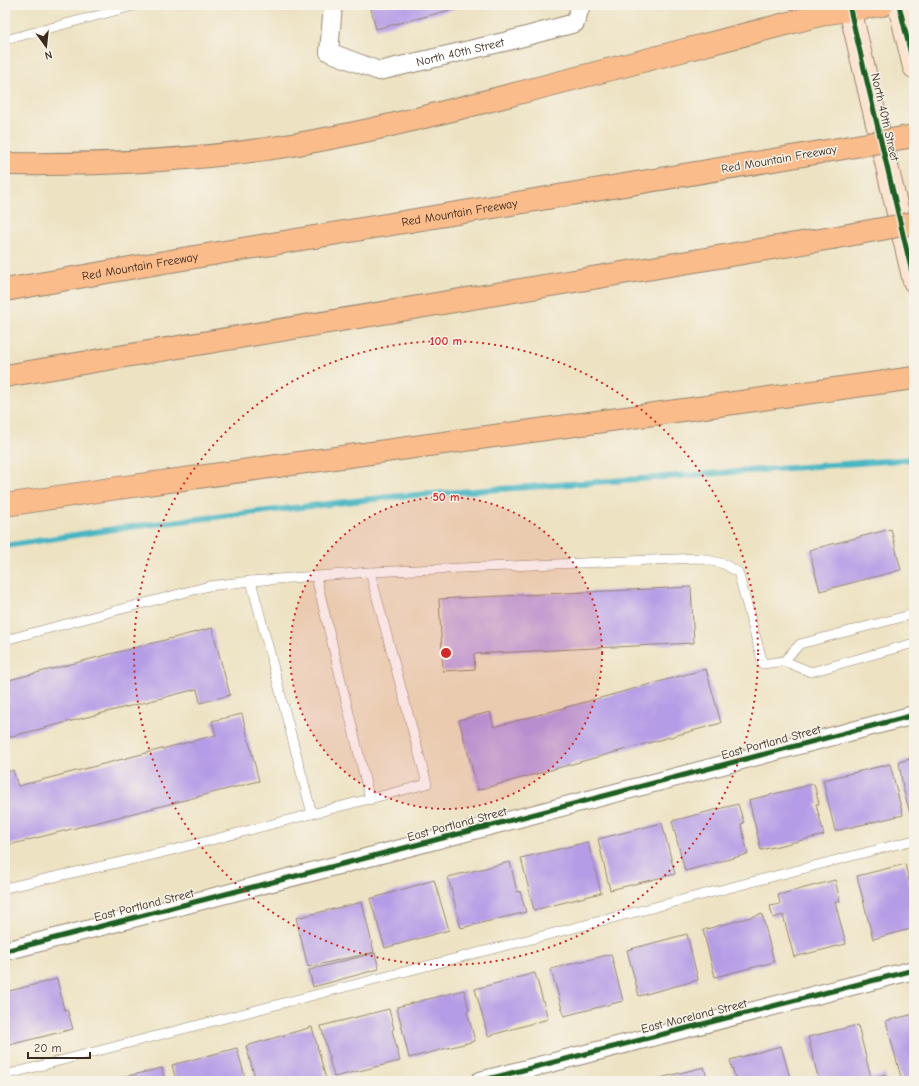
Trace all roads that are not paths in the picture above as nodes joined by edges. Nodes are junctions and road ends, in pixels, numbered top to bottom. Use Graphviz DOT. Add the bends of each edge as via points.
graph roads {
  1 [pos="137,5"];
  2 [pos="334,5"];
  3 [pos="582,5"];
  4 [pos="882,5"];
  5 [pos="898,5"];
  6 [pos="849,7"];
  7 [pos="5,40"];
  8 [pos="914,68"];
  9 [pos="914,136"];
  10 [pos="5,164"];
  11 [pos="914,223"];
  12 [pos="147,265"];
  13 [pos="914,281"];
  14 [pos="5,282"];
  15 [pos="5,290"];
  16 [pos="10,376"];
  17 [pos="914,378"];
  18 [pos="5,506"];
  19 [pos="370,572"];
  20 [pos="316,577"];
  21 [pos="251,581"];
  22 [pos="914,614"];
  23 [pos="5,640"];
  24 [pos="914,643"];
  25 [pos="784,661"];
  26 [pos="914,715"];
  27 [pos="370,800"];
  28 [pos="312,814"];
  29 [pos="914,840"];
  30 [pos="5,888"];
  31 [pos="5,951"];
  32 [pos="914,970"];
  33 [pos="5,1075"];
  34 [pos="480,1081"];
  1 -- 7 [label="lane"];
  2 -- 3 [label="street, North 40th Street" via="329,52 379,71 575,23"];
  4 -- 6 [label="main road"];
  5 -- 8 [label="main road"];
  6 -- 10 [label="main road" via="411,121 335,138 184,159"];
  6 -- 13 [label="main road, North 40th Street"];
  9 -- 12 [label="main road, Red Mountain Freeway, bridge"];
  11 -- 16 [label="main road, bridge"];
  12 -- 14 [label="main road"];
  12 -- 15 [label="main road, Red Mountain Freeway"];
  17 -- 18 [label="main road"];
  19 -- 20 [label="lane"];
  19 -- 25 [label="lane" via="699,558 724,564 738,572 763,664"];
  19 -- 27 [label="lane" via="427,784"];
  20 -- 21 [label="lane"];
  20 -- 27 [label="lane"];
  21 -- 23 [label="lane" via="209,586"];
  21 -- 28 [label="lane"];
  22 -- 25 [label="lane" via="800,644"];
  24 -- 25 [label="lane" via="811,672"];
  26 -- 31 [label="street, East Portland Street"];
  27 -- 28 [label="lane"];
  28 -- 30 [label="lane" via="161,853"];
  29 -- 33 [label="lane"];
  32 -- 34 [label="street, East Moreland Street"];
}
